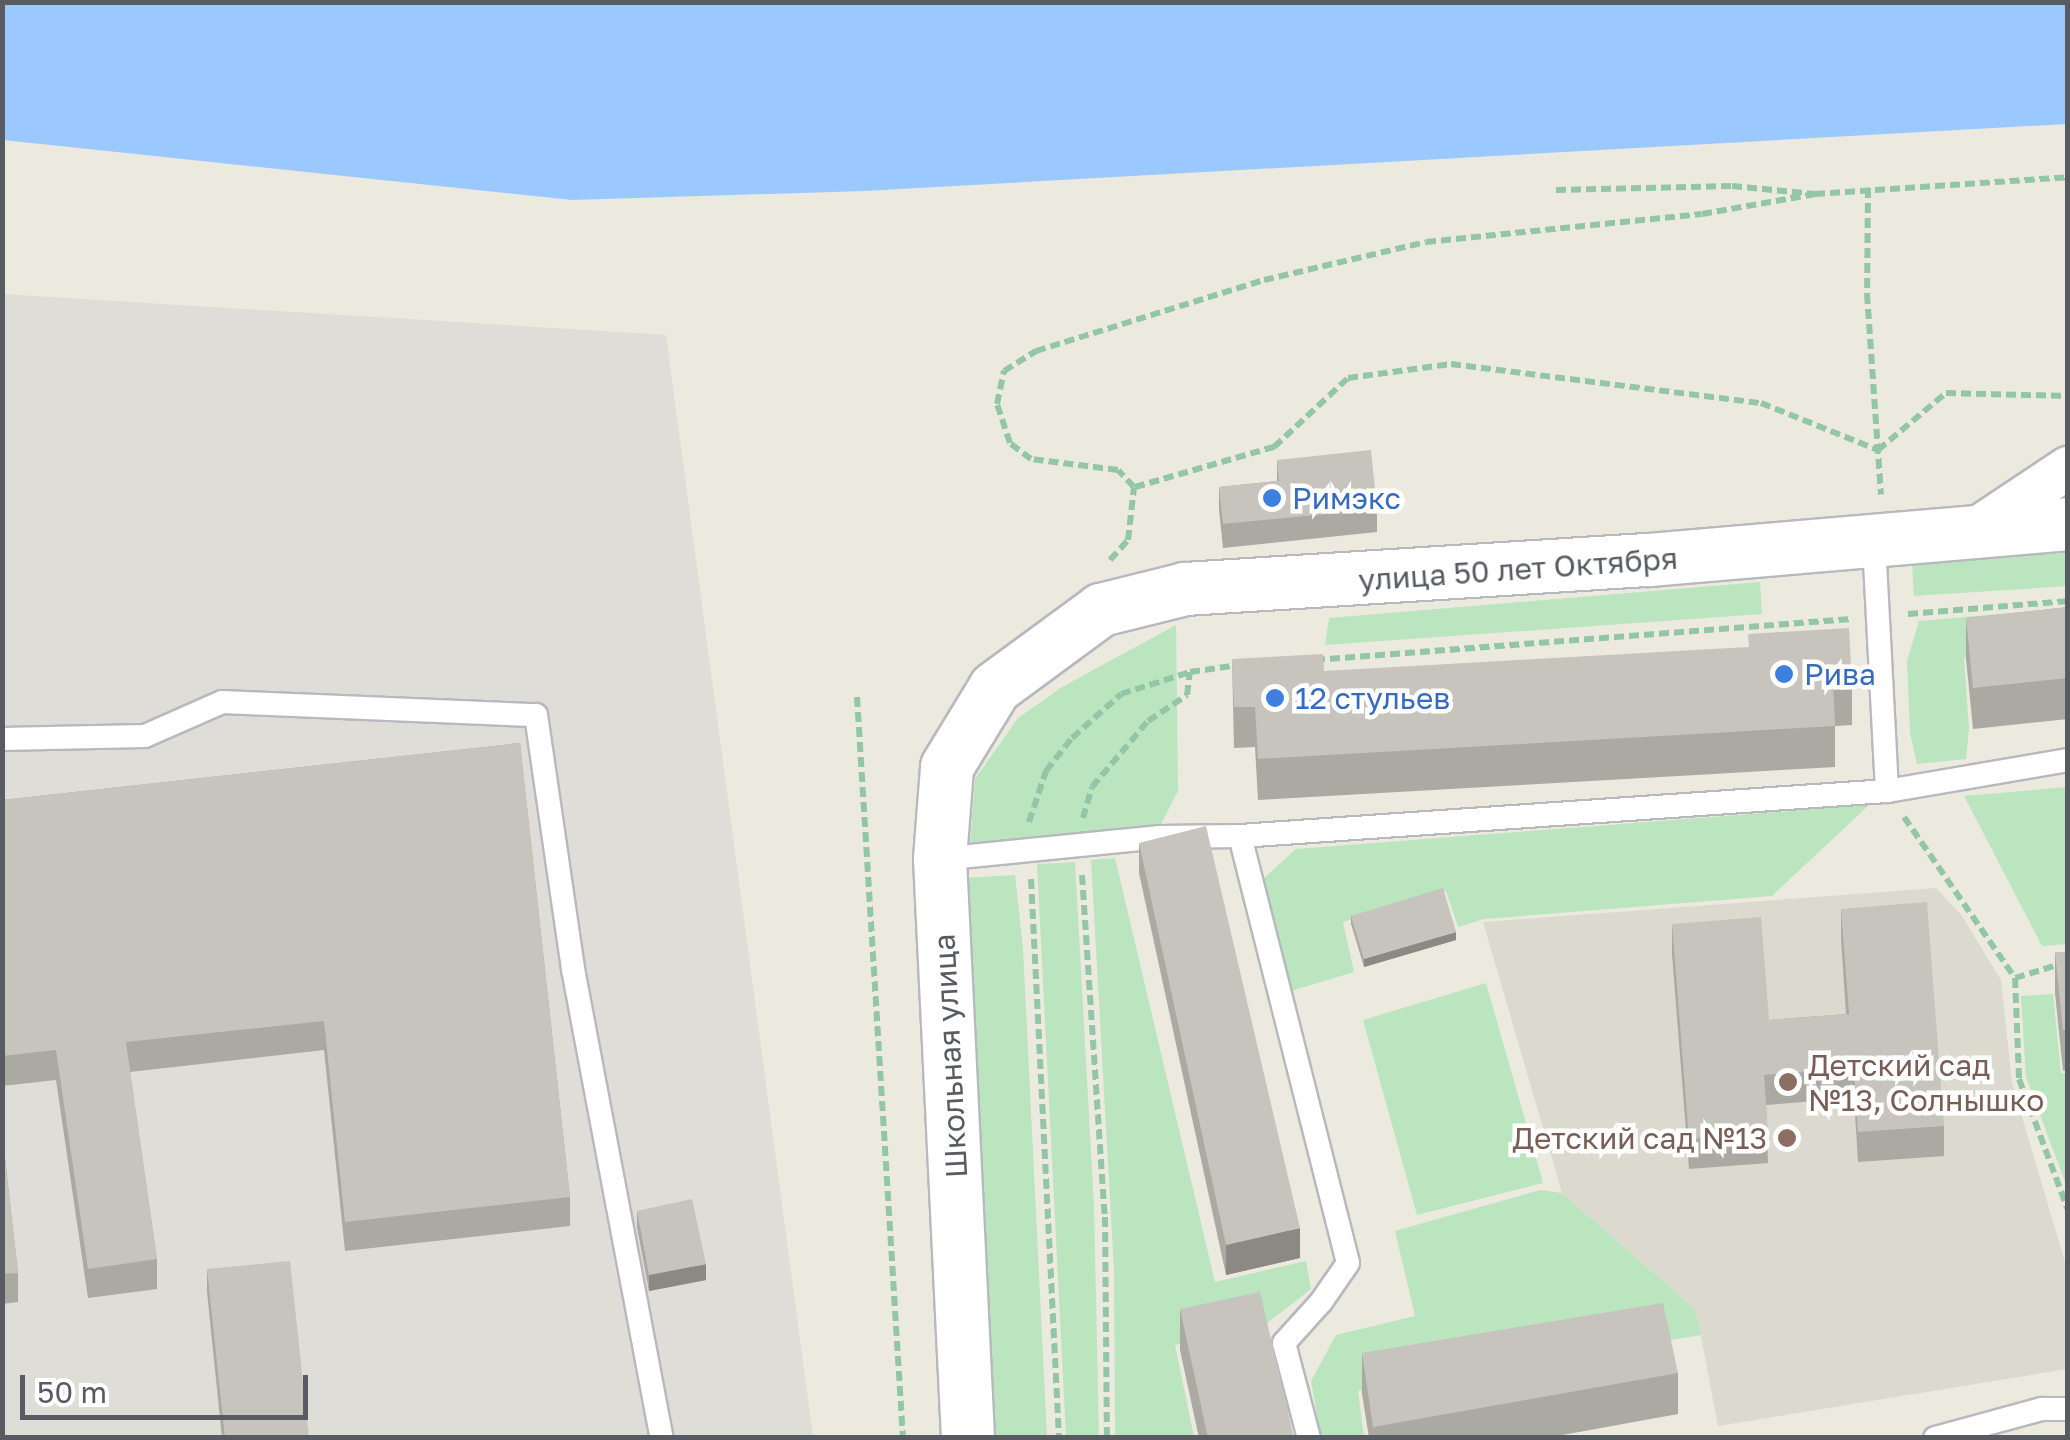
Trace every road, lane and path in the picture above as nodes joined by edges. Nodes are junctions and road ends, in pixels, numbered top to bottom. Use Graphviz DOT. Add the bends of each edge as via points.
graph roads {
  1 [pos="2068,177"];
  2 [pos="1868,188"];
  3 [pos="1556,190"];
  4 [pos="1816,194"];
  5 [pos="2068,396"];
  6 [pos="1878,450"];
  7 [pos="2068,468"];
  8 [pos="1134,487"];
  9 [pos="2068,524"];
  10 [pos="1974,531"];
  11 [pos="1874,540"];
  12 [pos="1102,568"];
  13 [pos="2068,601"];
  14 [pos="1876,617"];
  15 [pos="1300,661"];
  16 [pos="1240,665"];
  17 [pos="1190,672"];
  18 [pos="995,688"];
  19 [pos="857,697"];
  20 [pos="2,740"];
  21 [pos="2068,760"];
  22 [pos="1887,792"];
  23 [pos="1240,836"];
  24 [pos="1080,845"];
  25 [pos="1029,850"];
  26 [pos="940,858"];
  27 [pos="2054,966"];
  28 [pos="2015,978"];
  29 [pos="2068,1210"];
  30 [pos="2068,1409"];
  31 [pos="662,1438"];
  32 [pos="903,1438"];
  33 [pos="968,1438"];
  34 [pos="1059,1438"];
  35 [pos="1107,1438"];
  36 [pos="1310,1438"];
  37 [pos="1935,1438"];
  1 -- 2 [label="path"];
  2 -- 4 [label="path"];
  2 -- 6 [label="path"];
  3 -- 4 [label="path" via="1732,186"];
  4 -- 8 [label="path" via="1702,214 1426,242 1264,280 1036,351 1004,371 997,404 1010,444 1031,458 1118,470"];
  5 -- 6 [label="path" via="1946,392"];
  6 -- 8 [label="path" via="1761,403 1452,364 1348,378 1274,447"];
  6 -- 11 [label="path" via="1882,509"];
  7 -- 10 [label="street"];
  8 -- 12 [label="path" via="1128,540"];
  9 -- 10 [label="street, улица 50 лет Октября"];
  10 -- 11 [label="street, улица 50 лет Октября"];
  11 -- 14 [label="lane"];
  11 -- 18 [label="street, улица 50 лет Октября" via="1185,590 1101,610"];
  13 -- 14 [label="path"];
  14 -- 15 [label="path"];
  14 -- 22 [label="lane"];
  16 -- 17 [label="path"];
  17 -- 24 [label="path" via="1187,695 1148,721 1092,787"];
  17 -- 25 [label="path" via="1121,694 1072,738 1046,771 1029,821"];
  18 -- 26 [label="street, Школьная улица" via="947,767"];
  19 -- 32 [label="path"];
  20 -- 31 [label="lane" via="145,736 222,702 536,716 573,969"];
  21 -- 22 [label="lane"];
  22 -- 23 [label="lane"];
  22 -- 28 [label="path"];
  23 -- 24 [label="lane"];
  23 -- 36 [label="lane" via="1348,1263 1284,1343"];
  24 -- 25 [label="lane"];
  24 -- 35 [label="path" via="1105,1218"];
  25 -- 26 [label="lane"];
  25 -- 34 [label="path"];
  26 -- 33 [label="street, Школьная улица"];
  27 -- 28 [label="path"];
  28 -- 29 [label="path" via="2019,1080"];
  30 -- 37 [label="lane" via="2042,1409"];
}
